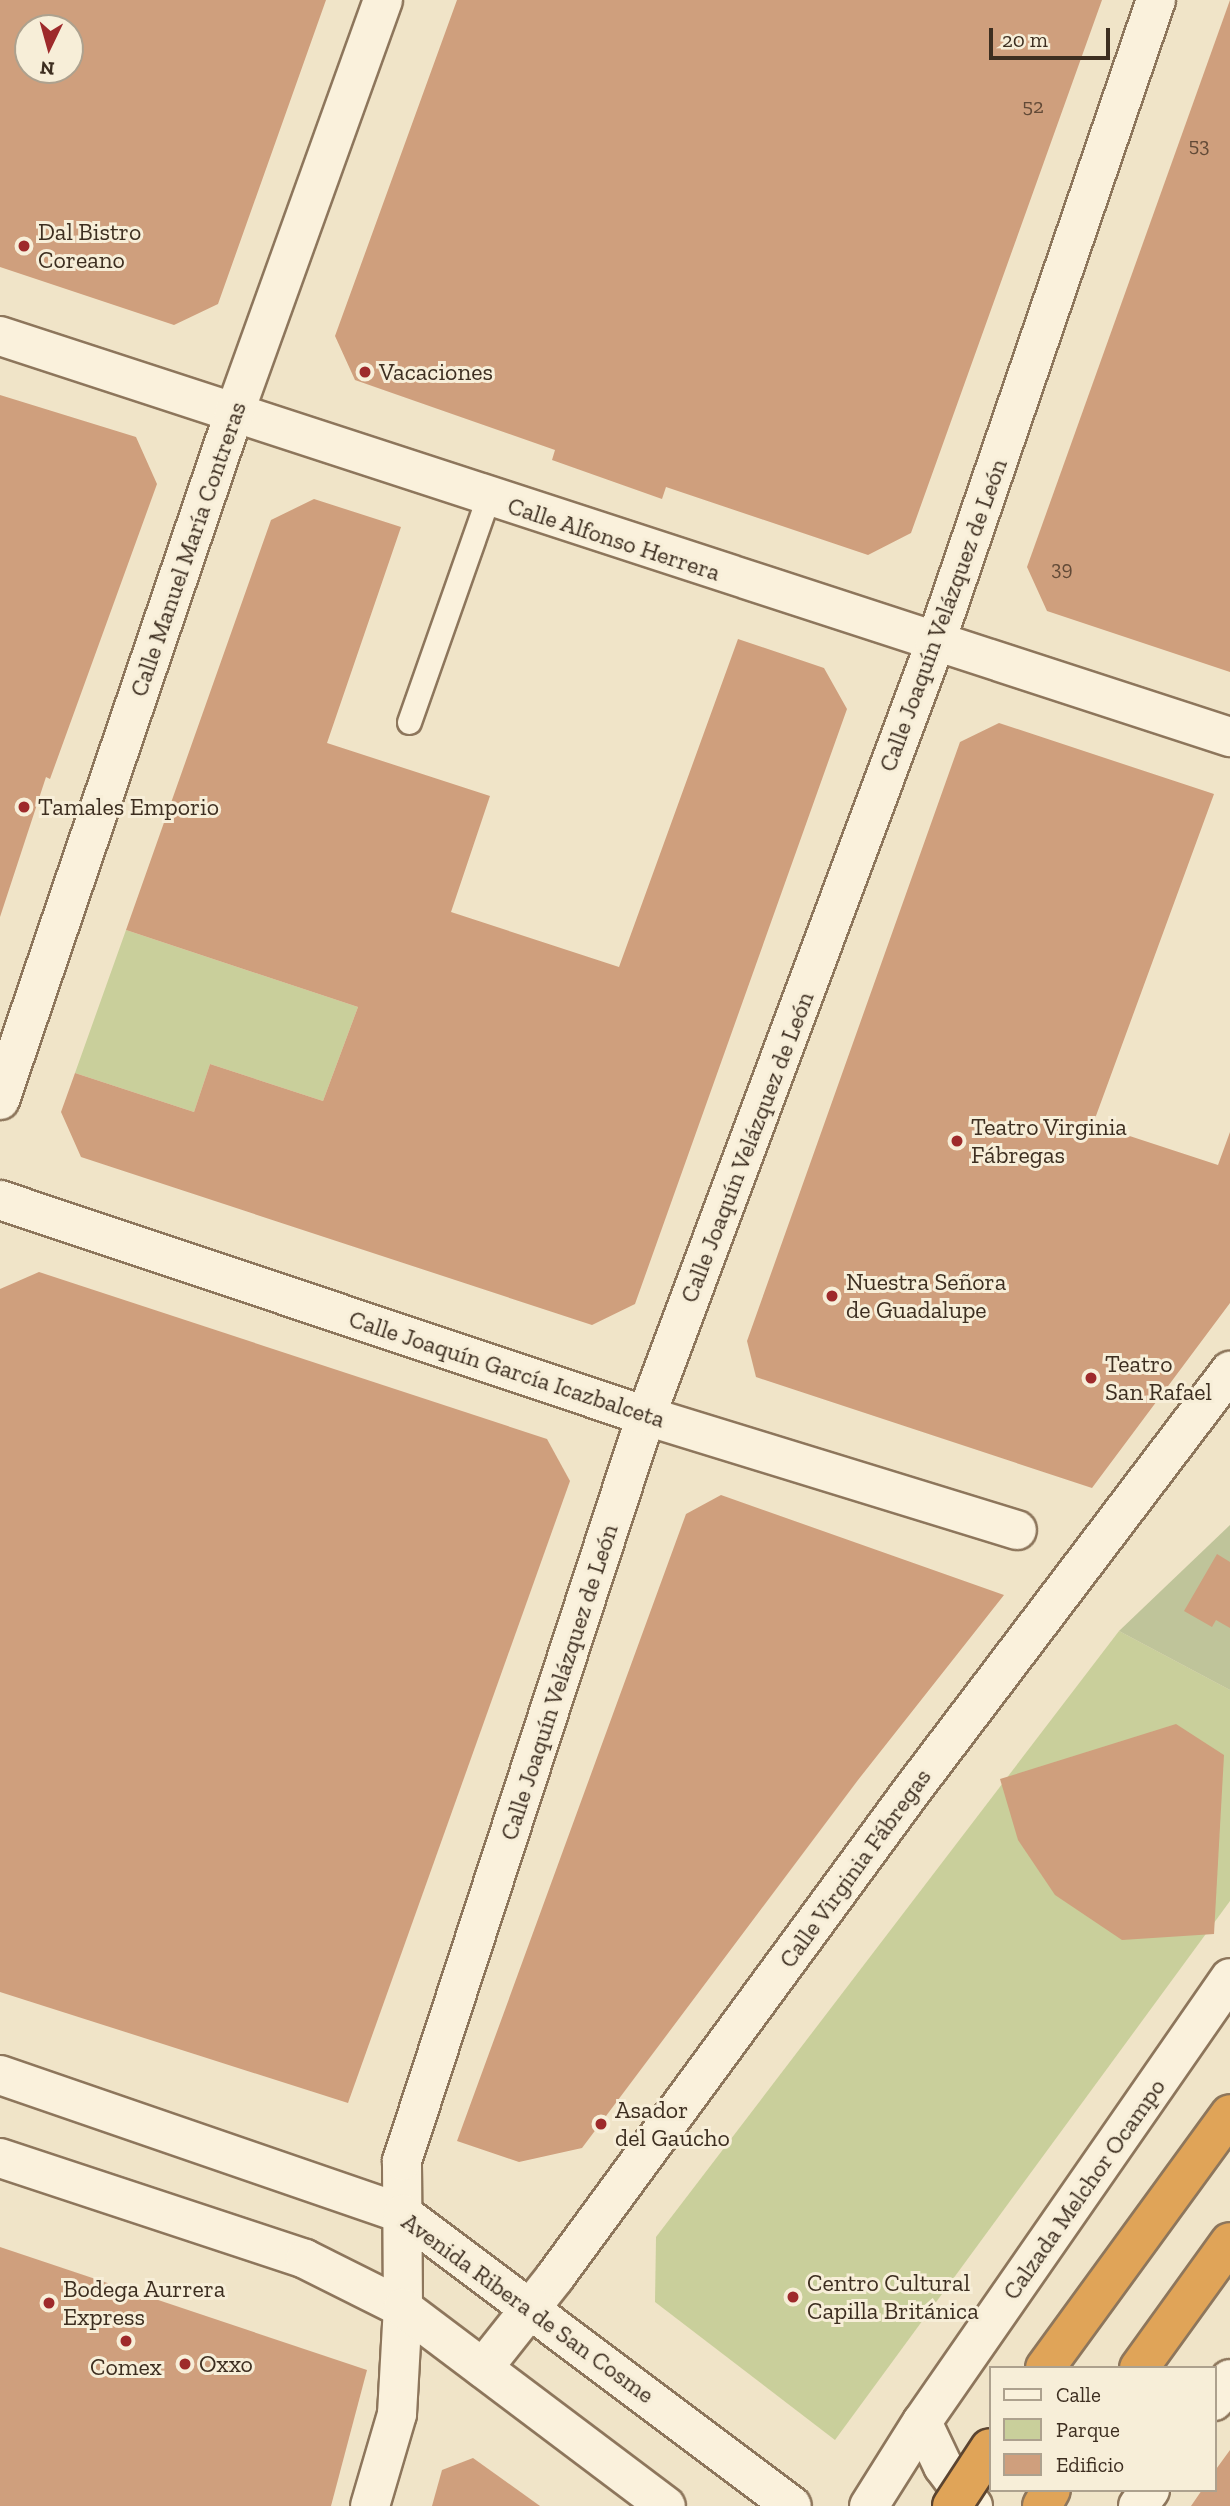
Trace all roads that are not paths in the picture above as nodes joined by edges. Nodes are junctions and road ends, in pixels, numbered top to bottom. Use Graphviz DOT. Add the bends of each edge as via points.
graph roads {
  1 [pos="383,0"];
  2 [pos="1156,0"];
  3 [pos="0,336"];
  4 [pos="234,414"];
  5 [pos="488,498"];
  6 [pos="935,644"];
  7 [pos="409,722"];
  8 [pos="1230,737"];
  9 [pos="0,1100"];
  10 [pos="0,1199"];
  11 [pos="1230,1371"];
  12 [pos="646,1416"];
  13 [pos="1017,1530"];
  14 [pos="1230,1978"];
  15 [pos="0,2075"];
  16 [pos="1230,2114"];
  17 [pos="0,2158"];
  18 [pos="403,2214"];
  19 [pos="1230,2242"];
  20 [pos="403,2308"];
  21 [pos="531,2308"];
  22 [pos="1046,2366"];
  23 [pos="1140,2366"];
  24 [pos="483,2368"];
  25 [pos="1230,2379"];
  26 [pos="1216,2398"];
  27 [pos="922,2422"];
  28 [pos="988,2451"];
  29 [pos="370,2506"];
  30 [pos="666,2506"];
  31 [pos="792,2506"];
  32 [pos="869,2506"];
  33 [pos="952,2506"];
  34 [pos="973,2506"];
  1 -- 4 [label="street, Calle Manuel María Contreras"];
  2 -- 6 [label="street, Calle Joaquín Velázquez de León"];
  3 -- 4 [label="street, Calle Alfonso Herrera"];
  4 -- 5 [label="street, Calle Alfonso Herrera"];
  4 -- 9 [label="street, Calle Manuel María Contreras"];
  5 -- 6 [label="street, Calle Alfonso Herrera"];
  5 -- 7 [label="lane"];
  6 -- 8 [label="street, Calle Alfonso Herrera"];
  6 -- 12 [label="street, Calle Joaquín Velázquez de León"];
  10 -- 12 [label="street, Calle Joaquín García Icazbalceta"];
  11 -- 21 [label="street, Calle Virginia Fábregas" via="913,1789"];
  12 -- 13 [label="street, Calle Joaquín García Icazbalceta"];
  12 -- 18 [label="street, Calle Joaquín Velázquez de León" via="402,2161"];
  14 -- 27 [label="street, Calzada Melchor Ocampo"];
  15 -- 18 [label="street, Avenida Ribera de San Cosme"];
  16 -- 22 [label="highway"];
  17 -- 20 [label="street" via="305,2259"];
  18 -- 20 [label="street, Calle Joaquín Velázquez de León"];
  18 -- 21 [label="street, Avenida Ribera de San Cosme"];
  19 -- 23 [label="highway"];
  20 -- 24 [label="street"];
  20 -- 29 [label="street, Calle Joaquín Velázquez de León" via="397,2414"];
  21 -- 24 [label="street, Calle Virginia Fábregas"];
  21 -- 31 [label="street, Avenida Ribera de San Cosme"];
  24 -- 30 [label="street"];
  25 -- 26 [label="street"];
  27 -- 32 [label="street, Calzada Melchor Ocampo"];
  27 -- 34 [label="street" via="943,2466"];
  28 -- 33 [label="highway, bridge"];
}
